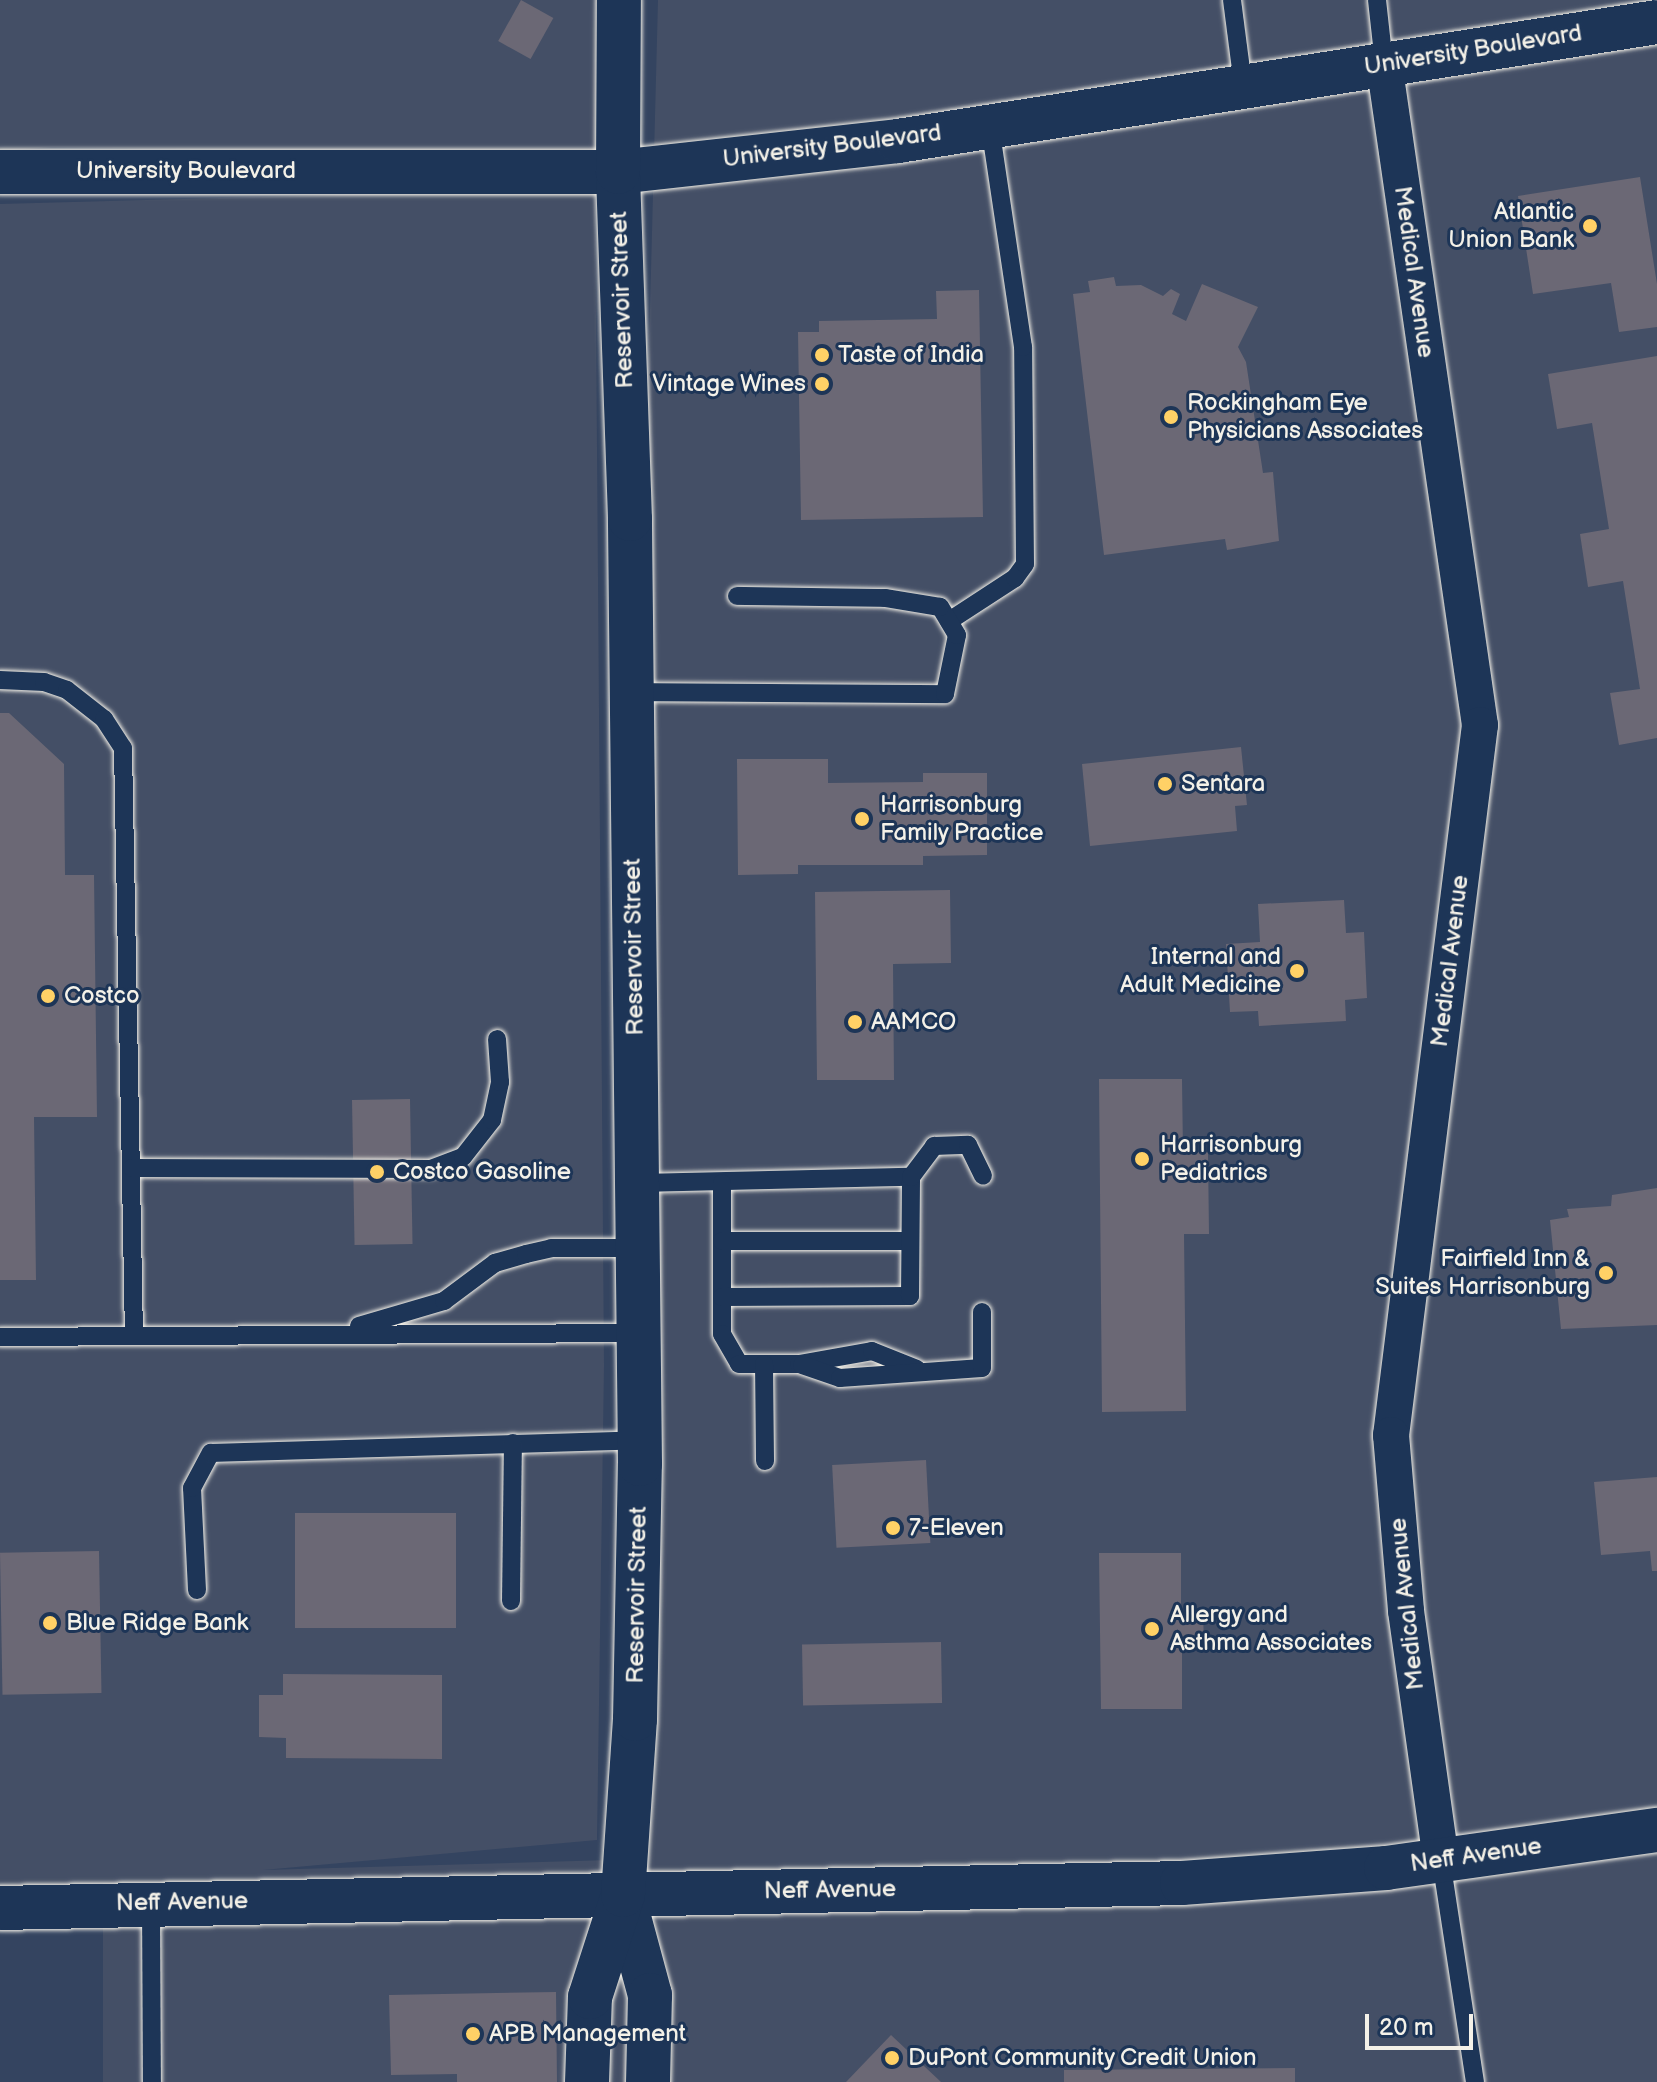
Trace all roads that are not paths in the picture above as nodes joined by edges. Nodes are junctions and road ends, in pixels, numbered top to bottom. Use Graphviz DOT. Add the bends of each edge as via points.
graph roads {
  1 [pos="619,0"];
  2 [pos="1232,0"];
  3 [pos="1377,0"];
  4 [pos="1657,22"];
  5 [pos="1384,63"];
  6 [pos="1243,85"];
  7 [pos="990,126"];
  8 [pos="0,172"];
  9 [pos="618,172"];
  10 [pos="737,596"];
  11 [pos="949,621"];
  12 [pos="0,680"];
  13 [pos="630,692"];
  14 [pos="497,1039"];
  15 [pos="132,1168"];
  16 [pos="983,1176"];
  17 [pos="911,1177"];
  18 [pos="638,1183"];
  19 [pos="722,1183"];
  20 [pos="722,1241"];
  21 [pos="910,1241"];
  22 [pos="639,1248"];
  23 [pos="722,1297"];
  24 [pos="982,1312"];
  25 [pos="639,1333"];
  26 [pos="325,1334"];
  27 [pos="134,1335"];
  28 [pos="0,1337"];
  29 [pos="764,1364"];
  30 [pos="640,1440"];
  31 [pos="513,1443"];
  32 [pos="765,1461"];
  33 [pos="197,1590"];
  34 [pos="511,1601"];
  35 [pos="1657,1830"];
  36 [pos="1441,1860"];
  37 [pos="623,1895"];
  38 [pos="151,1903"];
  39 [pos="0,1908"];
  40 [pos="152,2082"];
  41 [pos="587,2082"];
  42 [pos="648,2082"];
  43 [pos="1475,2082"];
  1 -- 9 [label="main road, Reservoir Street"];
  2 -- 6 [label="lane"];
  3 -- 5 [label="lane"];
  4 -- 5 [label="main road, University Boulevard"];
  5 -- 6 [label="main road, University Boulevard"];
  5 -- 36 [label="street, Medical Avenue" via="1480,725 1391,1435 1406,1611"];
  6 -- 7 [label="main road, University Boulevard"];
  7 -- 9 [label="main road, University Boulevard"];
  7 -- 11 [label="lane" via="1023,347 1025,564 1015,578"];
  8 -- 9 [label="main road, University Boulevard"];
  9 -- 13 [label="main road, Reservoir Street" via="629,469"];
  10 -- 11 [label="lane" via="885,598 940,607"];
  11 -- 13 [label="lane" via="957,635 945,694"];
  12 -- 15 [label="lane" via="44,682 75,695 104,719 123,748"];
  13 -- 18 [label="main road, Reservoir Street"];
  14 -- 15 [label="lane" via="500,1082 492,1120 463,1157 431,1169"];
  15 -- 27 [label="lane"];
  16 -- 17 [label="lane" via="968,1145 934,1146"];
  17 -- 19 [label="lane"];
  17 -- 21 [label="lane"];
  18 -- 19 [label="lane"];
  18 -- 22 [label="main road, Reservoir Street"];
  19 -- 20 [label="lane"];
  20 -- 21 [label="lane"];
  20 -- 23 [label="lane"];
  21 -- 23 [label="lane" via="910,1296"];
  22 -- 25 [label="main road, Reservoir Street"];
  22 -- 26 [label="lane" via="551,1248 526,1254 495,1263 444,1301"];
  23 -- 29 [label="lane" via="722,1334 739,1364"];
  24 -- 29 [label="lane" via="982,1368 840,1378 799,1364"];
  25 -- 26 [label="lane"];
  25 -- 30 [label="main road, Reservoir Street"];
  26 -- 27 [label="lane"];
  27 -- 28 [label="lane"];
  29 -- 32 [label="lane"];
  30 -- 31 [label="lane"];
  30 -- 37 [label="main road, Reservoir Street" via="635,1719"];
  31 -- 33 [label="lane" via="211,1453 192,1488"];
  31 -- 34 [label="lane"];
  35 -- 36 [label="main road, Neff Avenue"];
  36 -- 37 [label="main road, Neff Avenue" via="1334,1874 1182,1883"];
  36 -- 43 [label="lane"];
  37 -- 38 [label="main road, Neff Avenue"];
  37 -- 41 [label="main road, Reservoir Street" via="590,1997"];
  37 -- 42 [label="main road, Reservoir Street" via="650,1995"];
  38 -- 39 [label="main road, Neff Avenue"];
  38 -- 40 [label="lane"];
}
